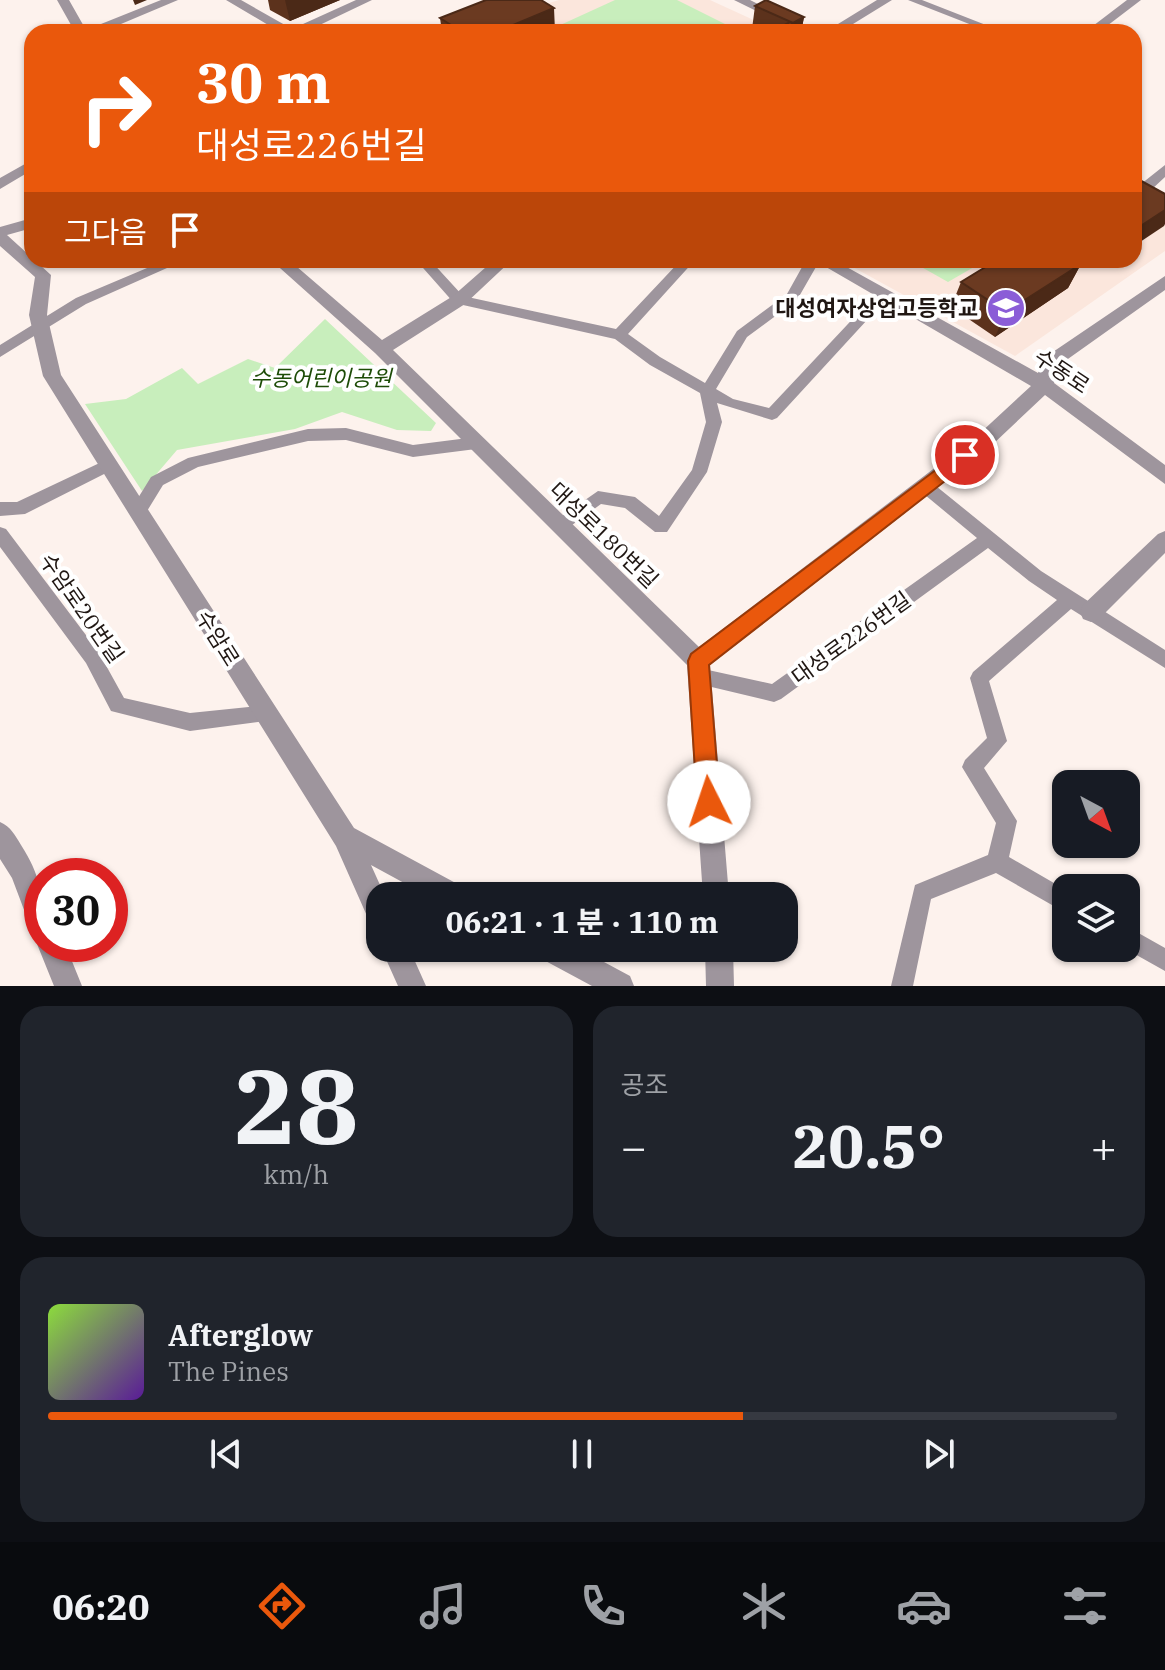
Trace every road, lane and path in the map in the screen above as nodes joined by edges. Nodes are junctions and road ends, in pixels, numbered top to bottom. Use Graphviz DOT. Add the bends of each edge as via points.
graph roads {
  1 [pos="63,0"];
  2 [pos="172,0"];
  3 [pos="232,0"];
  4 [pos="366,0"];
  5 [pos="740,0"];
  6 [pos="886,0"];
  7 [pos="913,0"];
  8 [pos="1135,0"];
  9 [pos="474,18"];
  10 [pos="76,24"];
  11 [pos="111,24"];
  12 [pos="277,24"];
  13 [pos="310,24"];
  14 [pos="455,24"];
  15 [pos="792,24"];
  16 [pos="845,24"];
  17 [pos="978,24"];
  18 [pos="1102,24"];
  19 [pos="24,169"];
  20 [pos="1165,169"];
  21 [pos="1142,183"];
  22 [pos="0,184"];
  23 [pos="1142,185"];
  24 [pos="1165,195"];
  25 [pos="24,226"];
  26 [pos="0,235"];
  27 [pos="24,257"];
  28 [pos="35,268"];
  29 [pos="159,268"];
  30 [pos="288,268"];
  31 [pos="430,268"];
  32 [pos="495,268"];
  33 [pos="681,268"];
  34 [pos="808,268"];
  35 [pos="836,268"];
  36 [pos="1165,282"];
  37 [pos="883,295"];
  38 [pos="459,300"];
  39 [pos="41,328"];
  40 [pos="619,335"];
  41 [pos="381,349"];
  42 [pos="0,352"];
  43 [pos="1044,385"];
  44 [pos="707,391"];
  45 [pos="476,443"];
  46 [pos="108,465"];
  47 [pos="1165,476"];
  48 [pos="925,486"];
  49 [pos="0,509"];
  50 [pos="138,511"];
  51 [pos="561,526"];
  52 [pos="0,534"];
  53 [pos="989,538"];
  54 [pos="1165,540"];
  55 [pos="1070,599"];
  56 [pos="1091,612"];
  57 [pos="1165,660"];
  58 [pos="699,669"];
  59 [pos="267,714"];
  60 [pos="0,835"];
  61 [pos="345,837"];
  62 [pos="997,862"];
  63 [pos="24,875"];
  64 [pos="428,882"];
  65 [pos="715,882"];
  66 [pos="366,884"];
  67 [pos="1052,894"];
  68 [pos="1140,945"];
  69 [pos="1165,960"];
  70 [pos="58,962"];
  71 [pos="401,962"];
  72 [pos="576,962"];
  73 [pos="719,962"];
  74 [pos="68,986"];
  75 [pos="412,986"];
  76 [pos="620,986"];
  77 [pos="720,986"];
  78 [pos="902,986"];
  1 -- 10 [label="street"];
  2 -- 11 [label="street"];
  3 -- 12 [label="street"];
  4 -- 13 [label="street"];
  5 -- 15 [label="street"];
  6 -- 16 [label="street"];
  7 -- 17 [label="lane"];
  8 -- 18 [label="street"];
  9 -- 14 [label="street"];
  19 -- 22 [label="street"];
  20 -- 21 [label="street"];
  23 -- 24 [label="street"];
  25 -- 26 [label="street, 수암로"];
  26 -- 27 [label="street, 수암로"];
  28 -- 39 [label="street, 수암로" via="43,275"];
  29 -- 39 [label="lane" via="81,301"];
  30 -- 41 [label="street, 대성로180번길"];
  31 -- 38 [label="lane"];
  32 -- 38 [label="street"];
  33 -- 40 [label="lane"];
  34 -- 44 [label="lane" via="792,297 742,334"];
  35 -- 37 [label="street, 수동로"];
  36 -- 43 [label="street" via="1050,363"];
  37 -- 43 [label="street, 수동로"];
  37 -- 44 [label="lane" via="772,414"];
  38 -- 40 [label="lane"];
  38 -- 41 [label="street"];
  39 -- 42 [label="lane"];
  39 -- 46 [label="street, 수암로" via="52,376"];
  40 -- 44 [label="lane"];
  41 -- 45 [label="street, 대성로180번길"];
  43 -- 47 [label="street, 수동로"];
  43 -- 48 [label="street"];
  44 -- 51 [label="lane" via="714,422 699,472 661,527 629,502 598,497"];
  45 -- 50 [label="lane" via="413,451 346,434 308,435 194,462 157,481"];
  45 -- 51 [label="street, 대성로180번길"];
  46 -- 49 [label="lane" via="19,509"];
  46 -- 50 [label="street, 수암로"];
  48 -- 53 [label="lane"];
  48 -- 58 [label="street"];
  50 -- 59 [label="street, 수암로"];
  51 -- 58 [label="street, 대성로180번길"];
  52 -- 59 [label="lane, 수암로20번길" via="92,657 118,705 190,722"];
  53 -- 55 [label="lane"];
  53 -- 58 [label="lane, 대성로226번길" via="774,693"];
  54 -- 56 [label="street"];
  55 -- 56 [label="lane"];
  55 -- 62 [label="lane" via="979,678 997,741 972,767 1007,821"];
  56 -- 57 [label="lane"];
  58 -- 65 [label="street"];
  59 -- 61 [label="street, 수암로"];
  60 -- 63 [label="street"];
  61 -- 64 [label="street, 수암로"];
  61 -- 66 [label="street"];
  62 -- 67 [label="lane"];
  62 -- 78 [label="lane" via="922,892"];
  68 -- 69 [label="lane"];
  70 -- 74 [label="street"];
  71 -- 75 [label="street"];
  72 -- 76 [label="street"];
  73 -- 77 [label="street"];
}
